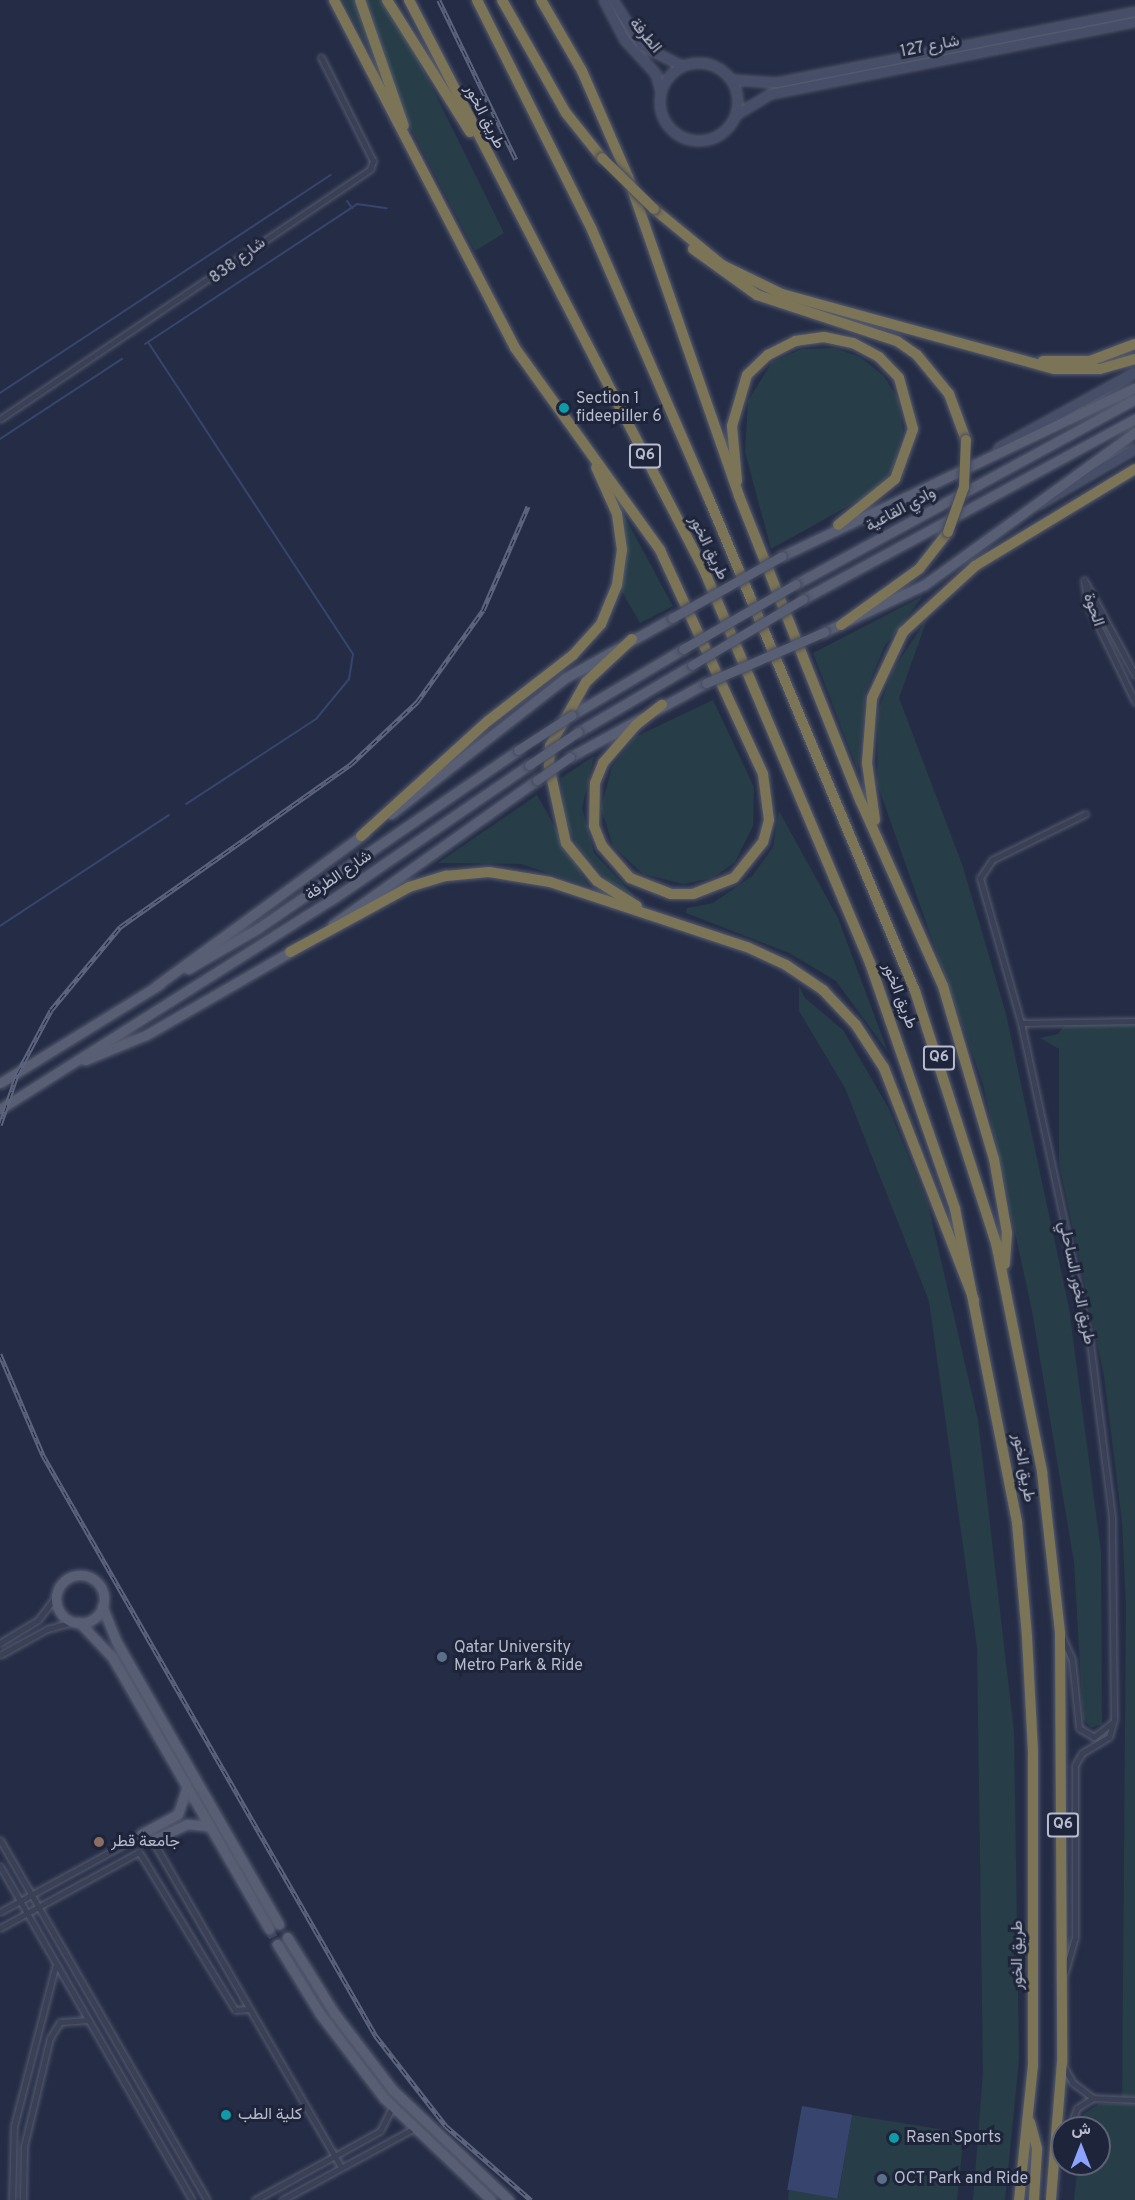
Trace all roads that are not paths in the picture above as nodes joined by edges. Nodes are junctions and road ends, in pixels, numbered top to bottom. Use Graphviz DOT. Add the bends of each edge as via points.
graph roads {
  1 [pos="334,0"];
  2 [pos="360,0"];
  3 [pos="387,0"];
  4 [pos="409,0"];
  5 [pos="477,0"];
  6 [pos="502,0"];
  7 [pos="541,0"];
  8 [pos="604,0"];
  9 [pos="613,0"];
  10 [pos="1135,12"];
  11 [pos="1135,22"];
  12 [pos="321,57"];
  13 [pos="682,66"];
  14 [pos="732,80"];
  15 [pos="661,91"];
  16 [pos="736,115"];
  17 [pos="481,146"];
  18 [pos="419,169"];
  19 [pos="674,226"];
  20 [pos="1135,344"];
  21 [pos="988,351"];
  22 [pos="1135,359"];
  23 [pos="1135,373"];
  24 [pos="1135,388"];
  25 [pos="1135,399"];
  26 [pos="1135,418"];
  27 [pos="0,419"];
  28 [pos="1135,432"];
  29 [pos="578,436"];
  30 [pos="1135,449"];
  31 [pos="986,456"];
  32 [pos="1135,469"];
  33 [pos="739,496"];
  34 [pos="1032,508"];
  35 [pos="838,525"];
  36 [pos="1099,601"];
  37 [pos="1088,605"];
  38 [pos="841,625"];
  39 [pos="632,639"];
  40 [pos="683,649"];
  41 [pos="692,665"];
  42 [pos="1135,675"];
  43 [pos="1135,702"];
  44 [pos="662,705"];
  45 [pos="1085,814"];
  46 [pos="878,835"];
  47 [pos="361,836"];
  48 [pos="670,921"];
  49 [pos="290,952"];
  50 [pos="156,986"];
  51 [pos="1135,1021"];
  52 [pos="1021,1023"];
  53 [pos="74,1063"];
  54 [pos="0,1083"];
  55 [pos="0,1109"];
  56 [pos="1004,1276"];
  57 [pos="978,1305"];
  58 [pos="56,1596"];
  59 [pos="102,1606"];
  60 [pos="76,1622"];
  61 [pos="18,1632"];
  62 [pos="1060,1633"];
  63 [pos="0,1642"];
  64 [pos="23,1642"];
  65 [pos="0,1655"];
  66 [pos="1114,1719"];
  67 [pos="186,1789"];
  68 [pos="207,1826"];
  69 [pos="141,1834"];
  70 [pos="0,1840"];
  71 [pos="153,1840"];
  72 [pos="0,1866"];
  73 [pos="72,1871"];
  74 [pos="80,1883"];
  75 [pos="32,1894"];
  76 [pos="20,1901"];
  77 [pos="39,1906"];
  78 [pos="0,1912"];
  79 [pos="27,1913"];
  80 [pos="279,1924"];
  81 [pos="0,1928"];
  82 [pos="269,1929"];
  83 [pos="287,1938"];
  84 [pos="277,1944"];
  85 [pos="56,1964"];
  86 [pos="1063,1977"];
  87 [pos="248,2009"];
  88 [pos="88,2020"];
  89 [pos="1062,2062"];
  90 [pos="1093,2098"];
  91 [pos="1135,2100"];
  92 [pos="392,2107"];
  93 [pos="1061,2116"];
  94 [pos="1074,2116"];
  95 [pos="1028,2119"];
  96 [pos="413,2129"];
  97 [pos="334,2154"];
  98 [pos="340,2166"];
  99 [pos="1056,2176"];
  100 [pos="12,2200"];
  101 [pos="23,2200"];
  102 [pos="192,2200"];
  103 [pos="207,2200"];
  104 [pos="255,2200"];
  105 [pos="282,2200"];
  106 [pos="491,2200"];
  107 [pos="509,2200"];
  108 [pos="1019,2200"];
  109 [pos="1034,2200"];
  110 [pos="1052,2200"];
  1 -- 18 [label="highway"];
  2 -- 18 [label="highway"];
  3 -- 17 [label="highway" via="440,92"];
  4 -- 17 [label="highway, طريق الخور / Q6"];
  5 -- 56 [label="highway, طريق الخور / Q6" via="597,241 906,970 969,1148"];
  6 -- 19 [label="highway, bridge" via="567,113 602,158"];
  7 -- 33 [label="highway" via="582,71 628,177"];
  8 -- 15 [label="street, الطرفة" via="625,40 656,74"];
  9 -- 13 [label="street, الطرفة" via="642,46"];
  10 -- 14 [label="street, شارع 127" via="777,83"];
  11 -- 16 [label="street, شارع 127" via="771,94"];
  12 -- 27 [label="street, شارع 838" via="373,161 370,169"];
  13 -- 14 [label="street" via="707,63"];
  13 -- 15 [label="street"];
  14 -- 16 [label="street"];
  15 -- 16 [label="street" via="667,124 690,140 718,136"];
  17 -- 57 [label="highway, طريق الخور / Q6" via="708,581 870,963 925,1109"];
  18 -- 29 [label="highway" via="515,348"];
  19 -- 21 [label="highway" via="722,265 761,287"];
  19 -- 38 [label="highway, bridge" via="700,258 747,290 874,330 917,355 949,394 966,440 964,488 948,532 912,575"];
  20 -- 21 [label="highway" via="1076,362"];
  21 -- 22 [label="highway" via="1077,371"];
  23 -- 31 [label="street"];
  24 -- 31 [label="main road"];
  25 -- 40 [label="main road, وادي القاعية, bridge"];
  26 -- 41 [label="main road, وادي القاعية, bridge" via="803,599"];
  28 -- 34 [label="main road"];
  29 -- 44 [label="highway" via="660,550 769,797 763,842 750,862 734,879 693,894 671,894 630,878 602,846 594,826 593,794 603,763 636,725"];
  29 -- 47 [label="highway" via="611,497 620,532 617,585 601,624 573,655 488,721"];
  30 -- 34 [label="street"];
  31 -- 35 [label="main road"];
  32 -- 46 [label="highway" via="975,567 903,632 875,690 867,735"];
  33 -- 35 [label="highway" via="732,426 747,375 768,354 795,342 824,337 853,343 879,357 899,378 913,429 895,479"];
  33 -- 46 [label="highway"];
  34 -- 38 [label="main road" via="924,585"];
  35 -- 39 [label="main road, bridge"];
  36 -- 37 [label="street"];
  36 -- 37 [label="street, الحوة" via="1084,580"];
  36 -- 42 [label="street, الحوة"];
  37 -- 43 [label="street, الحوة"];
  38 -- 44 [label="main road, bridge"];
  39 -- 47 [label="main road" via="520,710"];
  39 -- 48 [label="highway" via="586,682 550,747 549,766 567,843 582,864 611,892"];
  40 -- 50 [label="main road, شارع الطرفة, bridge" via="572,715 257,929"];
  41 -- 53 [label="main road, شارع الطرفة, bridge" via="578,732 331,900"];
  44 -- 49 [label="main road, bridge" via="570,757"];
  45 -- 52 [label="street, طريق الخور الساحلي" via="992,860 981,871 980,886"];
  46 -- 56 [label="highway" via="943,986 970,1072 1007,1233"];
  47 -- 50 [label="main road"];
  48 -- 49 [label="highway" via="529,877 467,873 409,887"];
  48 -- 57 [label="highway" via="786,965 823,990 856,1025 902,1106 965,1287"];
  49 -- 53 [label="main road" via="146,1035"];
  50 -- 54 [label="main road, شارع الطرفة"];
  51 -- 52 [label="street"];
  52 -- 66 [label="street, طريق الخور الساحلي" via="1090,1342 1101,1418 1113,1540"];
  53 -- 55 [label="main road, شارع الطرفة"];
  56 -- 62 [label="highway, طريق الخور / Q6" via="1042,1472"];
  57 -- 95 [label="highway, طريق الخور / Q6" via="1017,1522 1027,1636 1033,1753"];
  58 -- 59 [label="main road" via="65,1580 85,1575 101,1588"];
  58 -- 60 [label="main road" via="60,1612"];
  58 -- 61 [label="street" via="48,1611"];
  59 -- 60 [label="main road" via="93,1618"];
  59 -- 80 [label="main road" via="116,1641"];
  60 -- 64 [label="street"];
  60 -- 67 [label="main road" via="107,1649"];
  61 -- 63 [label="street"];
  61 -- 64 [label="street"];
  62 -- 66 [label="street" via="1072,1660 1079,1728 1097,1737"];
  62 -- 86 [label="highway, طريق الخور / Q6"];
  64 -- 65 [label="street"];
  66 -- 86 [label="street, طريق الخور الساحلي" via="1106,1741 1082,1753 1075,1766 1075,1938"];
  67 -- 68 [label="main road"];
  67 -- 69 [label="main road" via="178,1814"];
  68 -- 71 [label="main road" via="187,1824"];
  68 -- 82 [label="main road"];
  69 -- 71 [label="street"];
  69 -- 73 [label="street"];
  70 -- 75 [label="street"];
  71 -- 87 [label="street"];
  72 -- 76 [label="street"];
  73 -- 74 [label="street"];
  73 -- 75 [label="street"];
  74 -- 77 [label="street"];
  74 -- 87 [label="street" via="128,1854 142,1853 235,2010"];
  75 -- 76 [label="street"];
  75 -- 77 [label="street"];
  76 -- 78 [label="street"];
  76 -- 79 [label="street"];
  77 -- 79 [label="street"];
  77 -- 103 [label="street"];
  79 -- 81 [label="street"];
  79 -- 85 [label="street"];
  83 -- 107 [label="main road" via="335,2014 393,2090"];
  84 -- 92 [label="main road" via="320,2014"];
  85 -- 88 [label="street"];
  85 -- 100 [label="street" via="14,2126"];
  86 -- 89 [label="highway, طريق الخور / Q6"];
  87 -- 97 [label="street"];
  88 -- 101 [label="street" via="60,2022 50,2038 24,2146"];
  88 -- 102 [label="street"];
  89 -- 90 [label="street" via="1073,2083"];
  89 -- 93 [label="highway, طريق الخور / Q6"];
  90 -- 91 [label="street"];
  90 -- 94 [label="street" via="1077,2108"];
  92 -- 96 [label="main road"];
  92 -- 97 [label="street" via="384,2128"];
  95 -- 108 [label="highway, طريق الخور / Q6"];
  95 -- 109 [label="highway" via="1037,2149"];
  96 -- 98 [label="street"];
  96 -- 106 [label="main road"];
  97 -- 98 [label="street"];
  97 -- 104 [label="street"];
  98 -- 105 [label="street"];
  99 -- 110 [label="highway, طريق الخور / Q6"];
}
